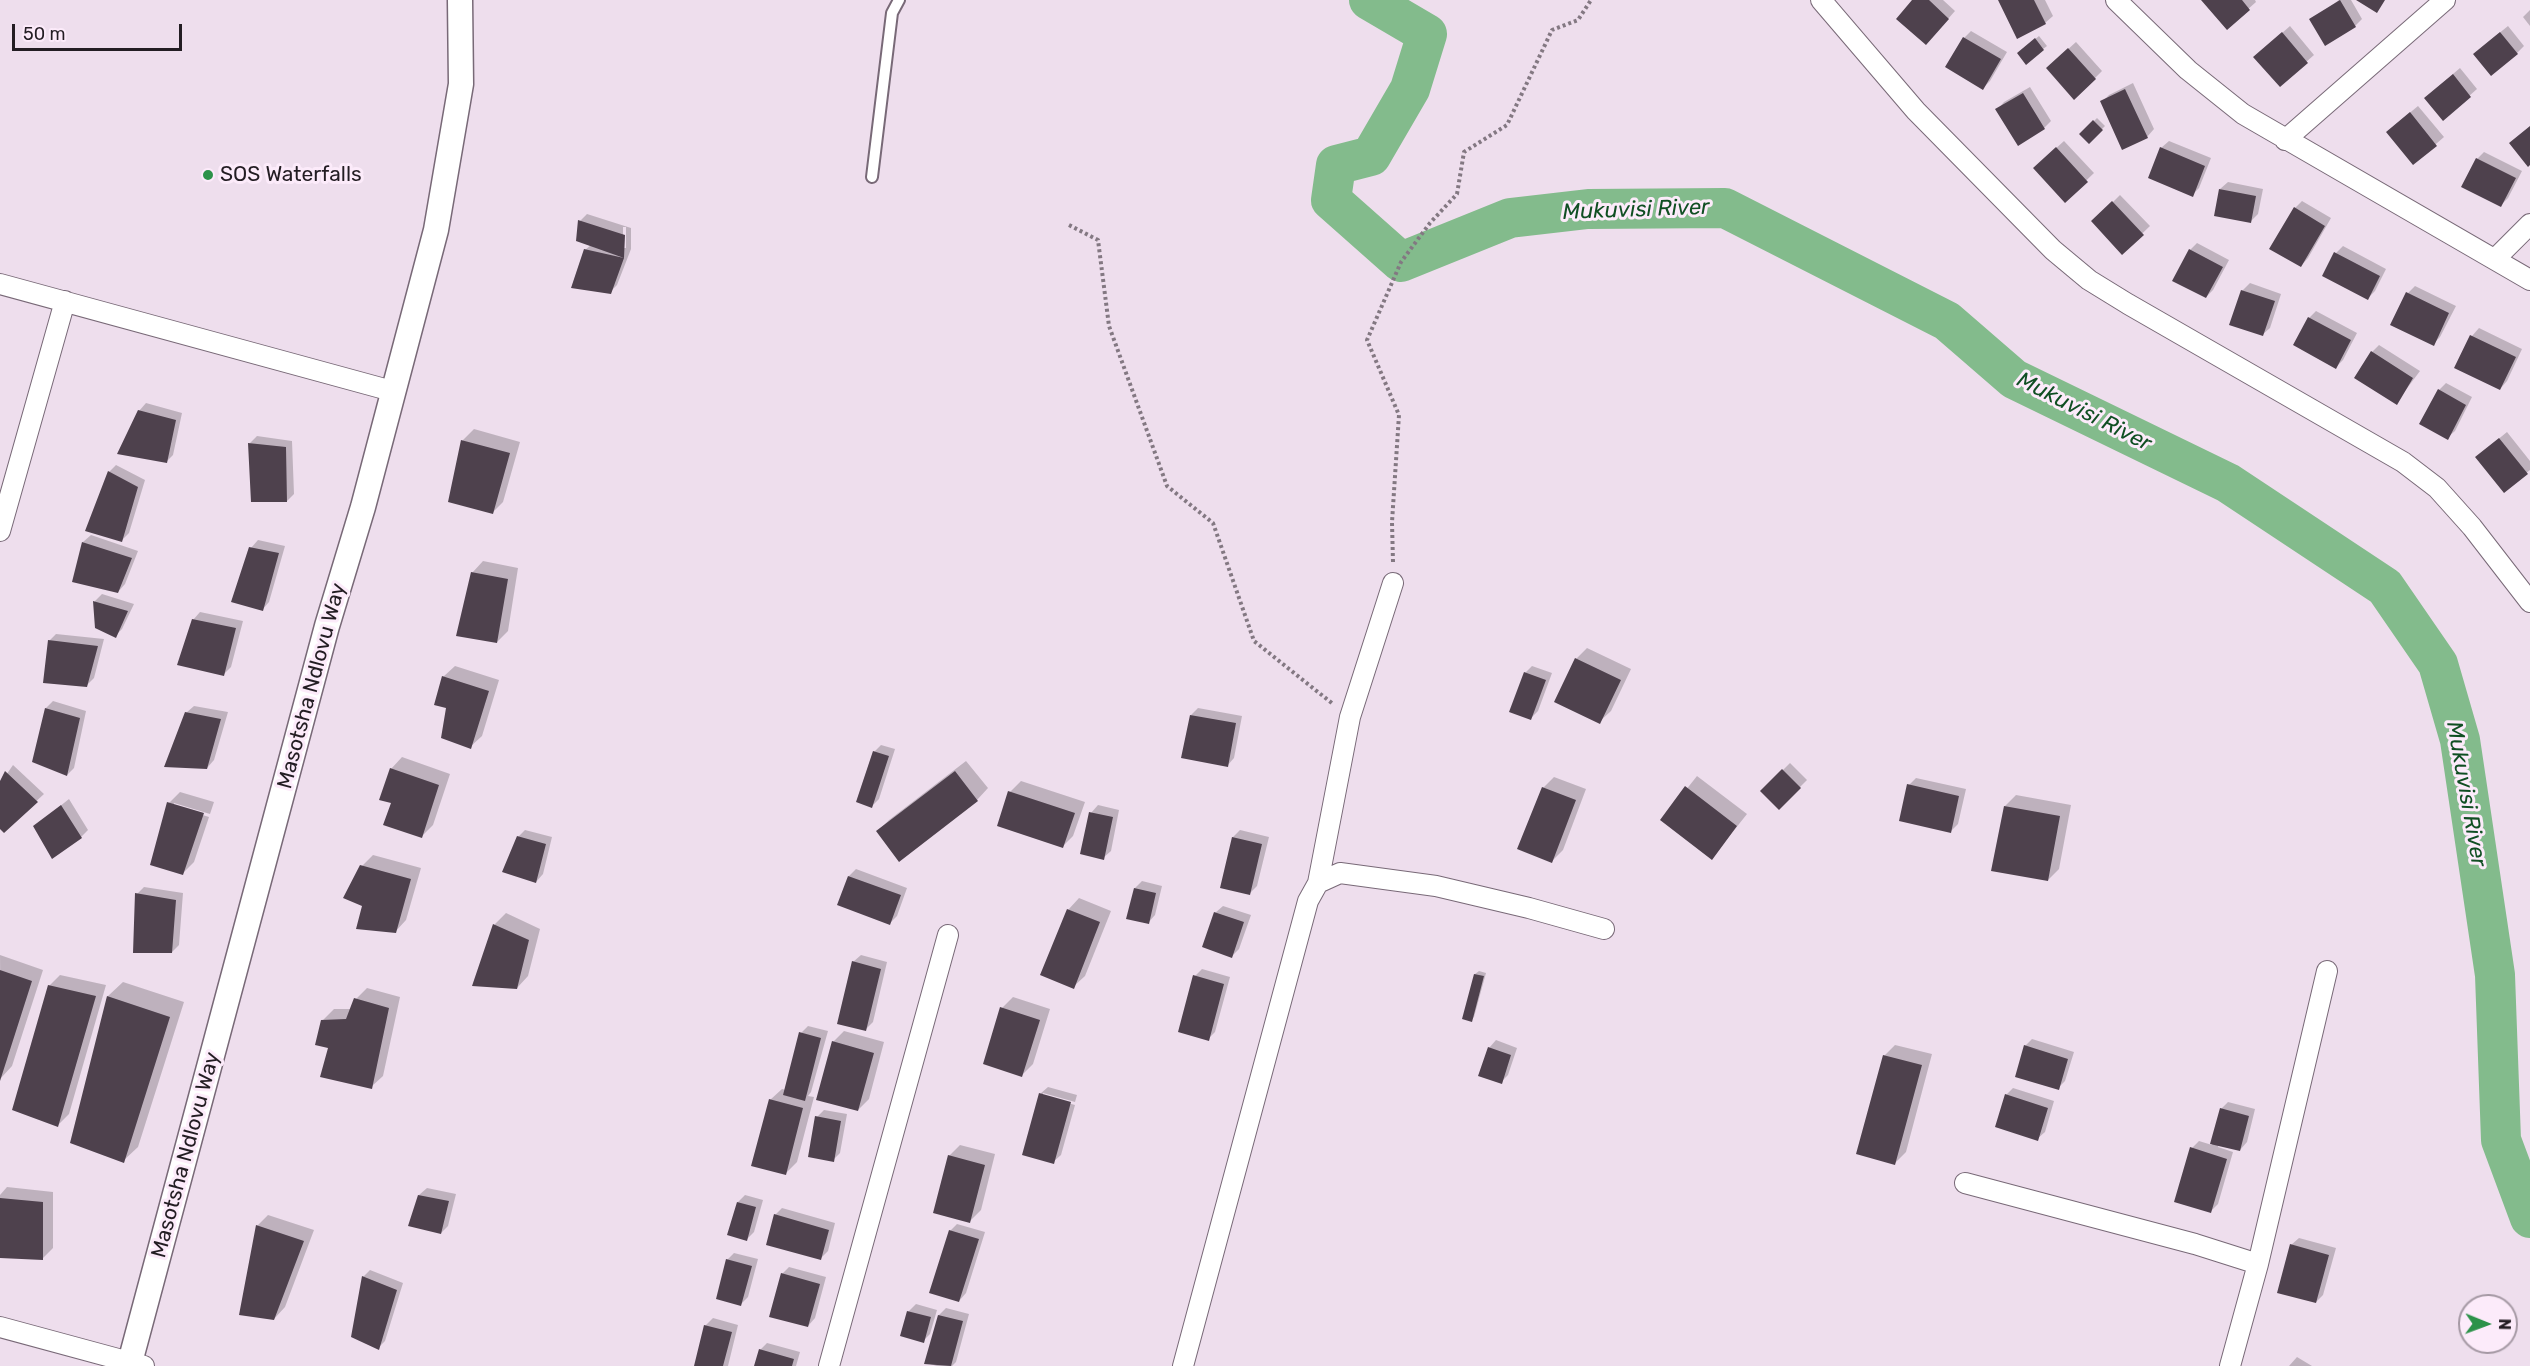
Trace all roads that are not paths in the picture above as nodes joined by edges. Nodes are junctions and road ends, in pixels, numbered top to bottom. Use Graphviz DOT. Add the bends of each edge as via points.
graph roads {
  1 [pos="460,0"];
  2 [pos="899,0"];
  3 [pos="1821,0"];
  4 [pos="2116,0"];
  5 [pos="2445,0"];
  6 [pos="2285,140"];
  7 [pos="872,177"];
  8 [pos="2530,224"];
  9 [pos="2495,259"];
  10 [pos="2530,280"];
  11 [pos="0,284"];
  12 [pos="65,301"];
  13 [pos="392,391"];
  14 [pos="0,531"];
  15 [pos="1394,583"];
  16 [pos="2530,602"];
  17 [pos="1318,883"];
  18 [pos="1604,929"];
  19 [pos="948,935"];
  20 [pos="2327,971"];
  21 [pos="1965,1183"];
  22 [pos="2258,1264"];
  23 [pos="0,1327"];
  24 [pos="135,1365"];
  25 [pos="829,1366"];
  26 [pos="1183,1366"];
  27 [pos="2230,1366"];
  1 -- 13 [label="street, Masotsha Ndlovu Way" via="461,84 445,190"];
  2 -- 7 [label="lane" via="892,13"];
  3 -- 16 [label="street" via="1916,111 2053,250 2089,280 2403,462 2438,488"];
  4 -- 6 [label="street" via="2188,70 2243,114"];
  5 -- 6 [label="street"];
  6 -- 9 [label="street"];
  8 -- 9 [label="street"];
  9 -- 10 [label="street"];
  11 -- 12 [label="street"];
  12 -- 13 [label="street"];
  12 -- 14 [label="street"];
  13 -- 24 [label="street, Masotsha Ndlovu Way"];
  15 -- 17 [label="street" via="1350,717"];
  17 -- 18 [label="street" via="1340,873 1436,886"];
  17 -- 26 [label="street" via="1308,902"];
  19 -- 25 [label="street"];
  20 -- 22 [label="street"];
  21 -- 22 [label="street"];
  22 -- 27 [label="street"];
  23 -- 24 [label="street"];
}
